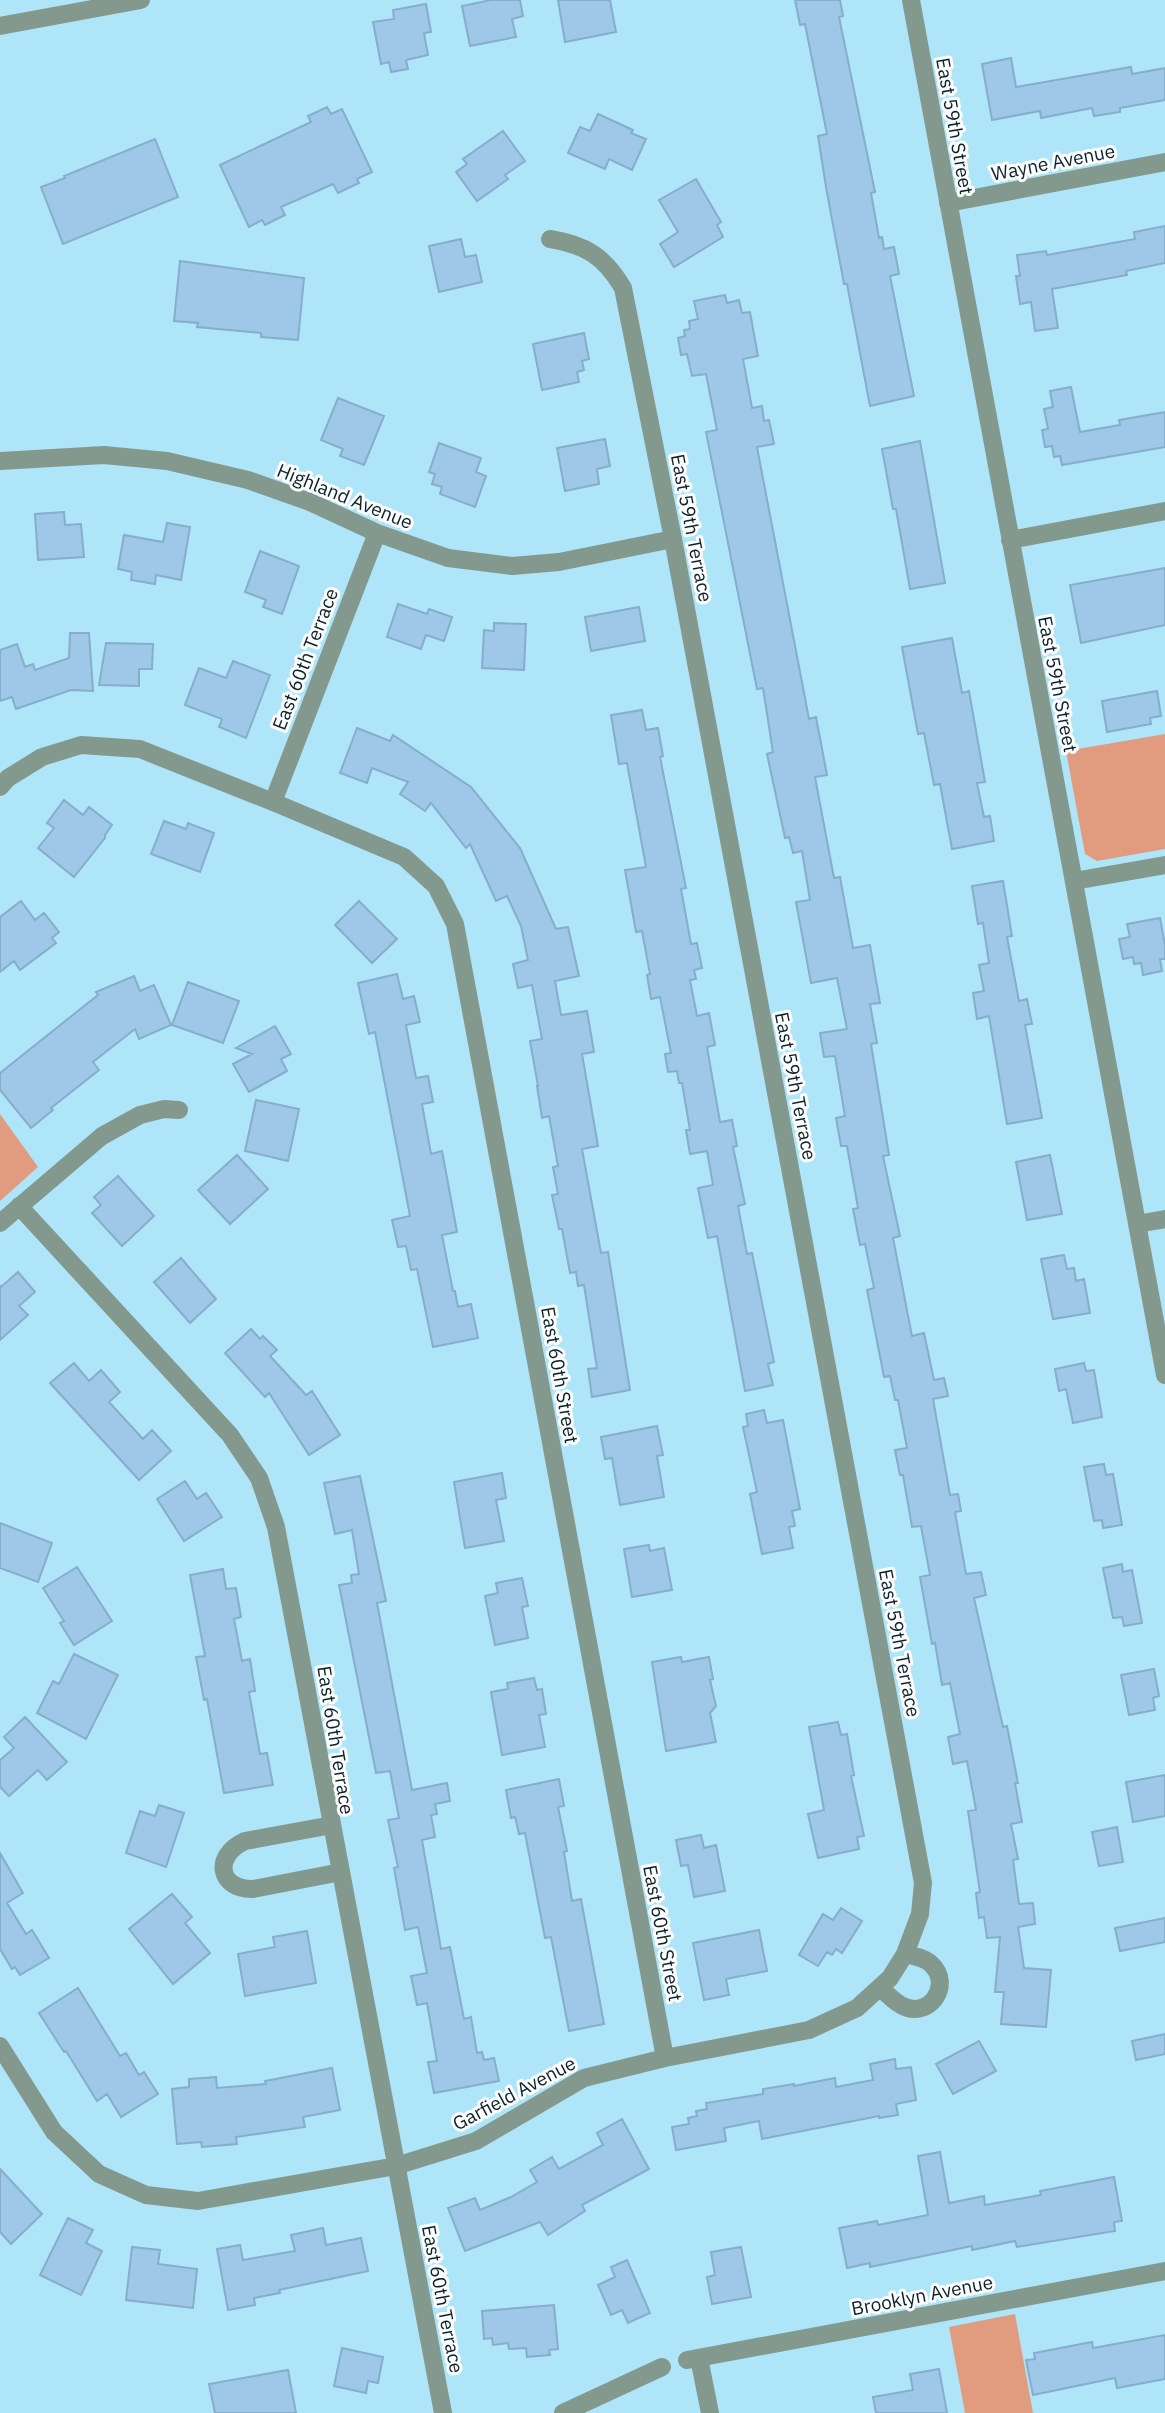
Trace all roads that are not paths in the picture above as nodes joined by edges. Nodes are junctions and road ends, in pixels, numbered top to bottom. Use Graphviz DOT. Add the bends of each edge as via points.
graph roads {
  1 [pos="141,0"];
  2 [pos="911,0"];
  3 [pos="0,26"];
  4 [pos="1165,162"];
  5 [pos="948,203"];
  6 [pos="550,239"];
  7 [pos="0,461"];
  8 [pos="1165,511"];
  9 [pos="377,533"];
  10 [pos="673,539"];
  11 [pos="1010,540"];
  12 [pos="0,787"];
  13 [pos="273,802"];
  14 [pos="1165,865"];
  15 [pos="1074,881"];
  16 [pos="179,1110"];
  17 [pos="19,1206"];
  18 [pos="1165,1219"];
  19 [pos="0,1223"];
  20 [pos="1137,1224"];
  21 [pos="1165,1375"];
  22 [pos="332,1825"];
  23 [pos="341,1872"];
  24 [pos="905,1954"];
  25 [pos="885,1982"];
  26 [pos="0,2046"];
  27 [pos="665,2058"];
  28 [pos="396,2166"];
  29 [pos="1165,2271"];
  30 [pos="662,2367"];
  31 [pos="443,2413"];
  32 [pos="563,2413"];
  33 [pos="710,2413"];
  1 -- 3 [label="street"];
  2 -- 5 [label="street, East 59th Street"];
  4 -- 5 [label="street, Wayne Avenue"];
  5 -- 11 [label="street, East 59th Street"];
  6 -- 10 [label="street, East 59th Terrace" via="597,255 624,288"];
  7 -- 9 [label="street, Highland Avenue" via="103,455 167,461 260,484"];
  8 -- 11 [label="street"];
  9 -- 10 [label="street, Highland Avenue" via="448,558 512,566 559,562"];
  9 -- 13 [label="street, East 60th Terrace"];
  10 -- 24 [label="street, East 59th Terrace" via="923,1883 920,1914"];
  11 -- 15 [label="street, East 59th Street"];
  12 -- 13 [label="street, East 60th Street" via="42,757 80,746 140,749"];
  13 -- 27 [label="street, East 60th Street" via="404,857 436,886 455,924"];
  14 -- 15 [label="street"];
  15 -- 20 [label="street, East 59th Street"];
  16 -- 17 [label="street" via="140,1115 102,1136"];
  17 -- 19 [label="street"];
  17 -- 22 [label="street, East 60th Terrace" via="230,1435 259,1478 276,1527"];
  18 -- 20 [label="street"];
  20 -- 21 [label="street, East 59th Street"];
  22 -- 23 [label="street"];
  22 -- 23 [label="street, East 60th Terrace" via="244,1841 225,1855 224,1870 240,1890"];
  23 -- 28 [label="street, East 60th Terrace"];
  24 -- 25 [label="street, East 59th Terrace"];
  24 -- 25 [label="street" via="932,1964 940,1989 935,2001 924,2008 902,2006"];
  25 -- 27 [label="street, Garfield Avenue" via="857,2008 809,2030"];
  26 -- 28 [label="street, Garfield Avenue" via="54,2132 99,2174 146,2195 198,2201"];
  27 -- 28 [label="street, Garfield Avenue" via="584,2078 476,2141"];
  28 -- 31 [label="street, East 60th Terrace"];
  29 -- 33 [label="street, Brooklyn Avenue" via="693,2359"];
  30 -- 32 [label="street"];
}
